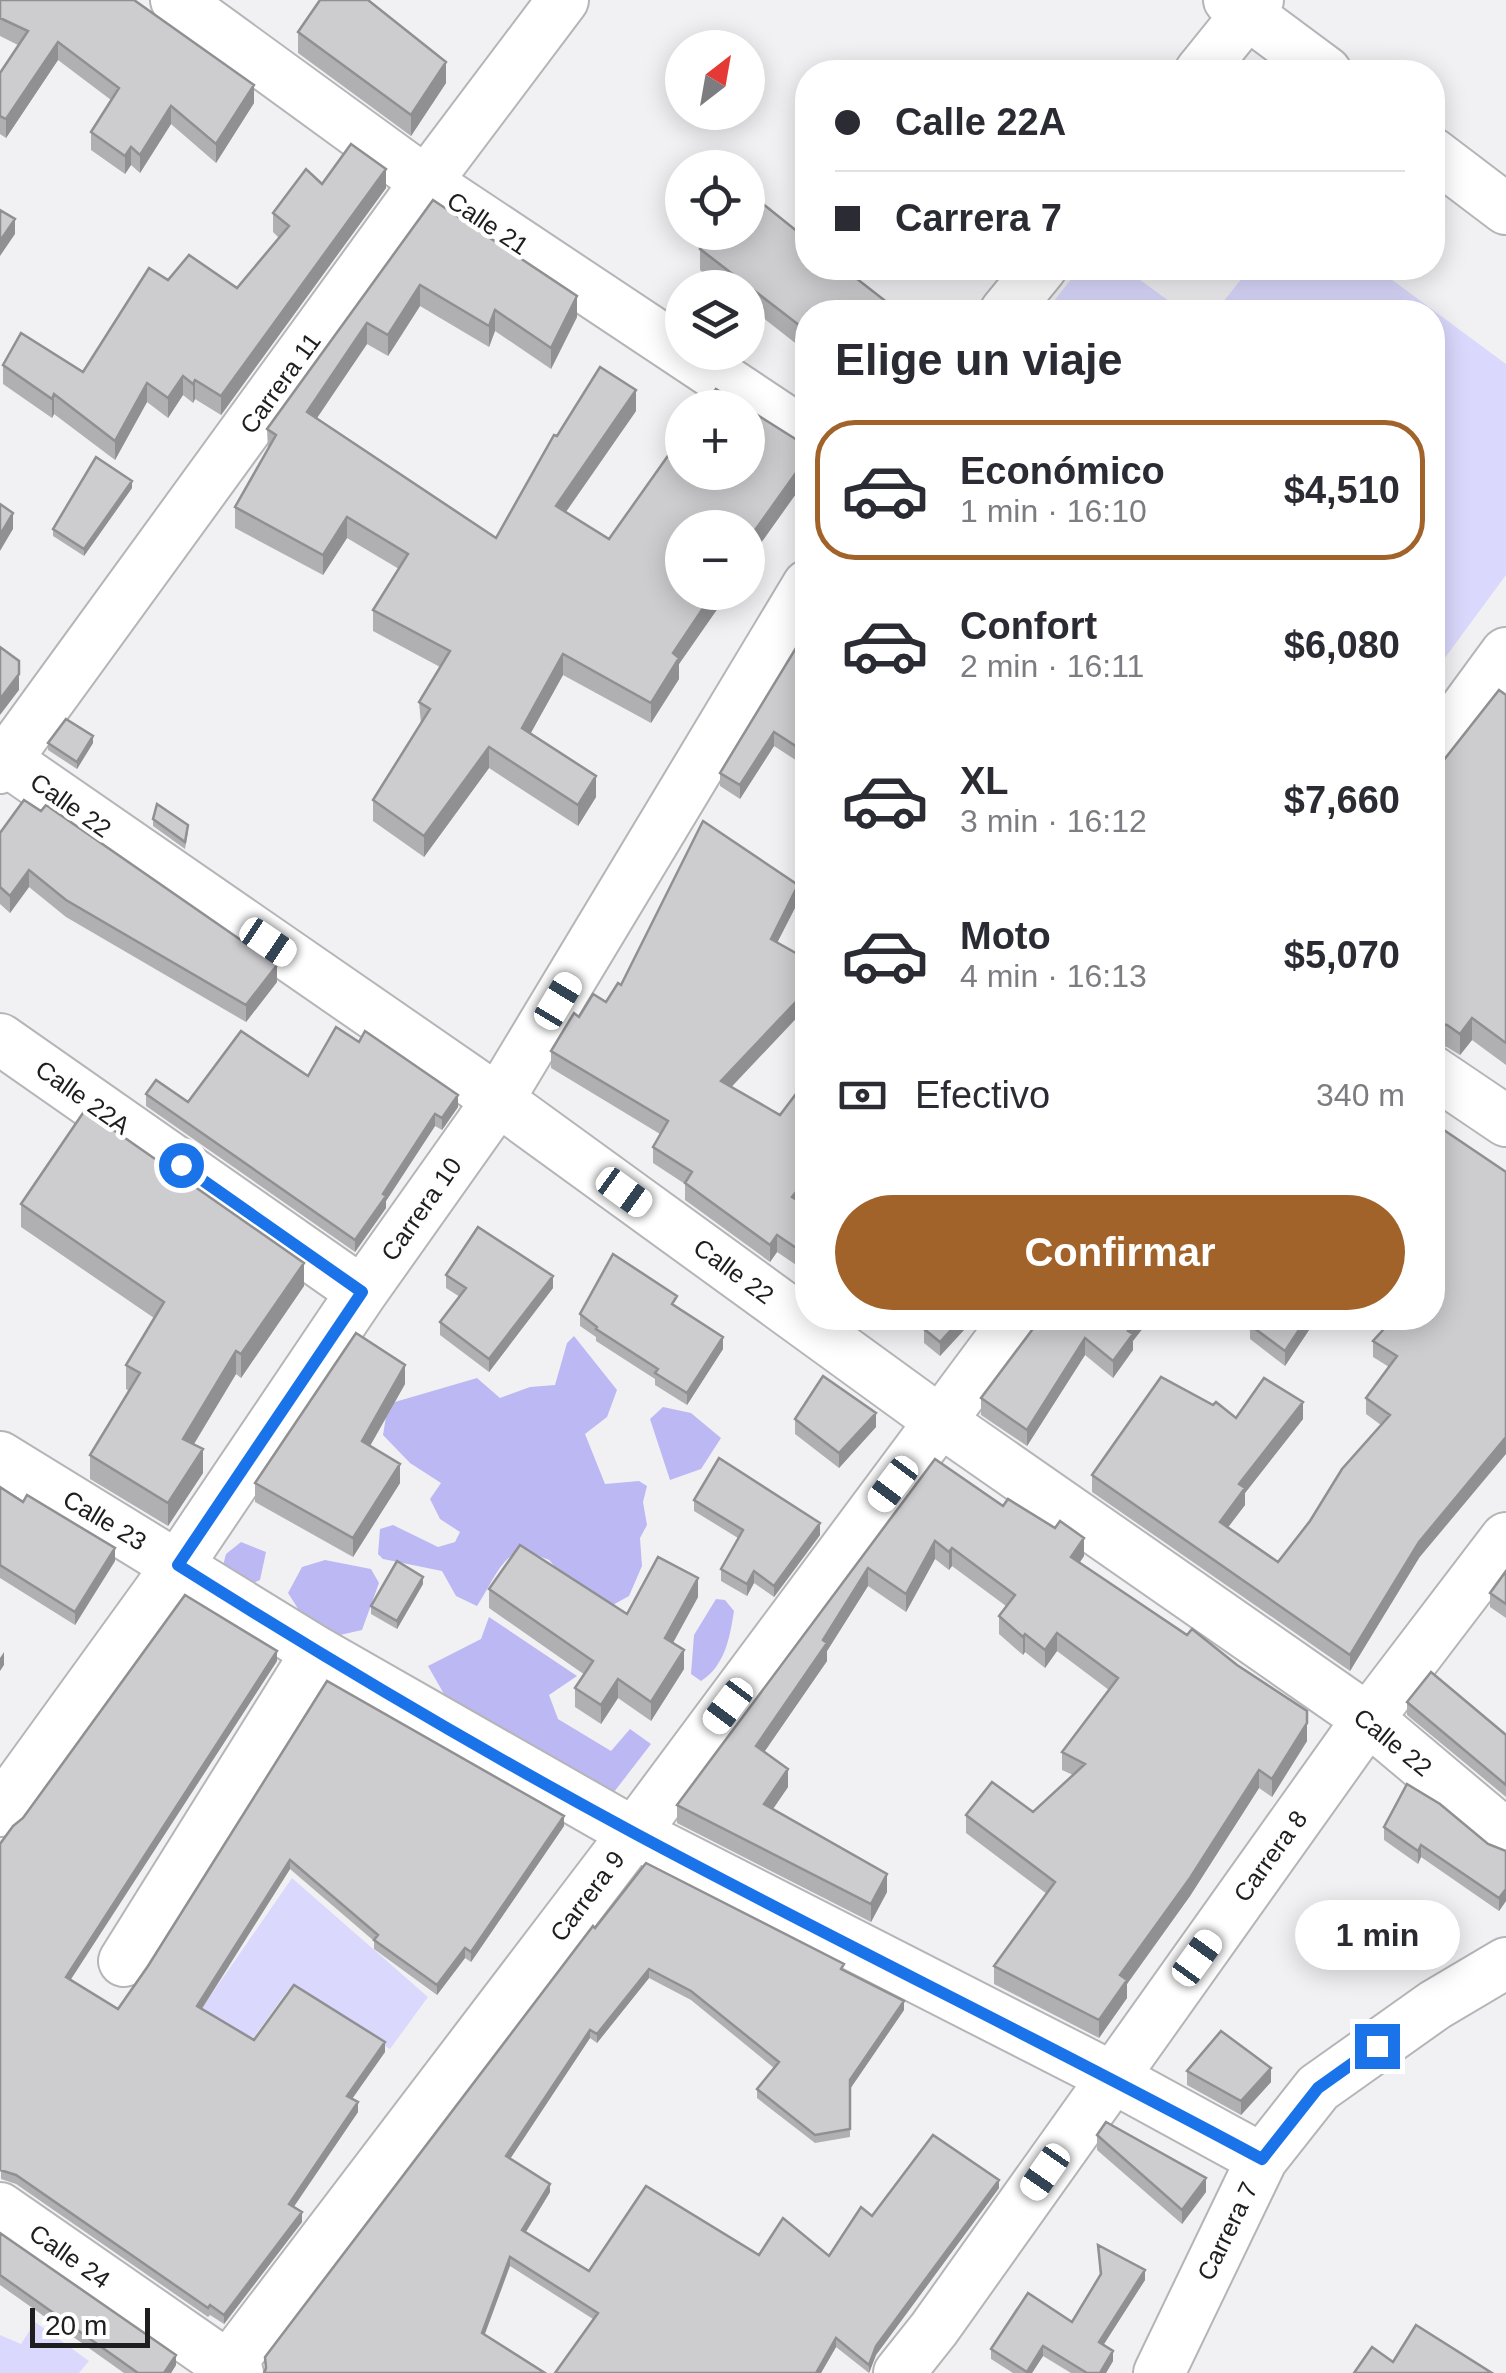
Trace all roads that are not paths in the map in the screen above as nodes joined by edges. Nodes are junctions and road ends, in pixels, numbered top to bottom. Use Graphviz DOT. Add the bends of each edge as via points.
graph roads {
  1 [pos="176,0"];
  2 [pos="562,0"];
  3 [pos="1245,4"];
  4 [pos="1208,60"];
  5 [pos="1312,60"];
  6 [pos="1445,163"];
  7 [pos="426,182"];
  8 [pos="1506,209"];
  9 [pos="1032,280"];
  10 [pos="1015,300"];
  11 [pos="795,427"];
  12 [pos="795,617"];
  13 [pos="1506,653"];
  14 [pos="1445,736"];
  15 [pos="2,761"];
  16 [pos="0,1038"];
  17 [pos="1445,1080"];
  18 [pos="498,1100"];
  19 [pos="1506,1120"];
  20 [pos="362,1292"];
  21 [pos="795,1316"];
  22 [pos="815,1330"];
  23 [pos="1007,1330"];
  24 [pos="940,1421"];
  25 [pos="0,1457"];
  26 [pos="1506,1538"];
  27 [pos="178,1565"];
  28 [pos="317,1652"];
  29 [pos="1368,1719"];
  30 [pos="0,1811"];
  31 [pos="634,1833"];
  32 [pos="1506,1835"];
  33 [pos="124,1961"];
  34 [pos="1506,1962"];
  35 [pos="1112,2078"];
  36 [pos="1262,2159"];
  37 [pos="0,2208"];
  38 [pos="230,2371"];
  39 [pos="900,2373"];
  40 [pos="1160,2373"];
  1 -- 7 [label="street, Calle 21"];
  2 -- 7 [label="street, Carrera 11"];
  3 -- 4 [label="street"];
  3 -- 5 [label="street"];
  6 -- 8 [label="street"];
  7 -- 11 [label="street, Calle 21"];
  7 -- 15 [label="street, Carrera 11"];
  9 -- 10 [label="street"];
  12 -- 18 [label="street, Carrera 10"];
  13 -- 14 [label="street"];
  15 -- 18 [label="street, Calle 22"];
  16 -- 20 [label="street, Calle 22A"];
  17 -- 19 [label="street"];
  18 -- 20 [label="street, Carrera 10"];
  18 -- 21 [label="street, Calle 22"];
  20 -- 27 [label="street, Carrera 10"];
  22 -- 24 [label="street, Calle 22"];
  23 -- 24 [label="street, Carrera 9"];
  24 -- 29 [label="street, Calle 22"];
  24 -- 31 [label="street, Carrera 9"];
  25 -- 27 [label="street, Calle 23"];
  26 -- 29 [label="street, Carrera 8"];
  27 -- 28 [label="street, Calle 23"];
  27 -- 30 [label="street, Carrera 10"];
  28 -- 31 [label="street, Calle 23"];
  28 -- 33 [label="street"];
  29 -- 32 [label="street, Calle 22"];
  29 -- 35 [label="street, Carrera 8"];
  31 -- 35 [label="street, Calle 23"];
  31 -- 38 [label="street, Carrera 9"];
  34 -- 36 [label="street, Carrera 7" via="1318,2088"];
  35 -- 36 [label="street, Calle 23"];
  35 -- 39 [label="street, Carrera 8"];
  36 -- 40 [label="street, Carrera 7"];
  37 -- 38 [label="street, Calle 24"];
}
